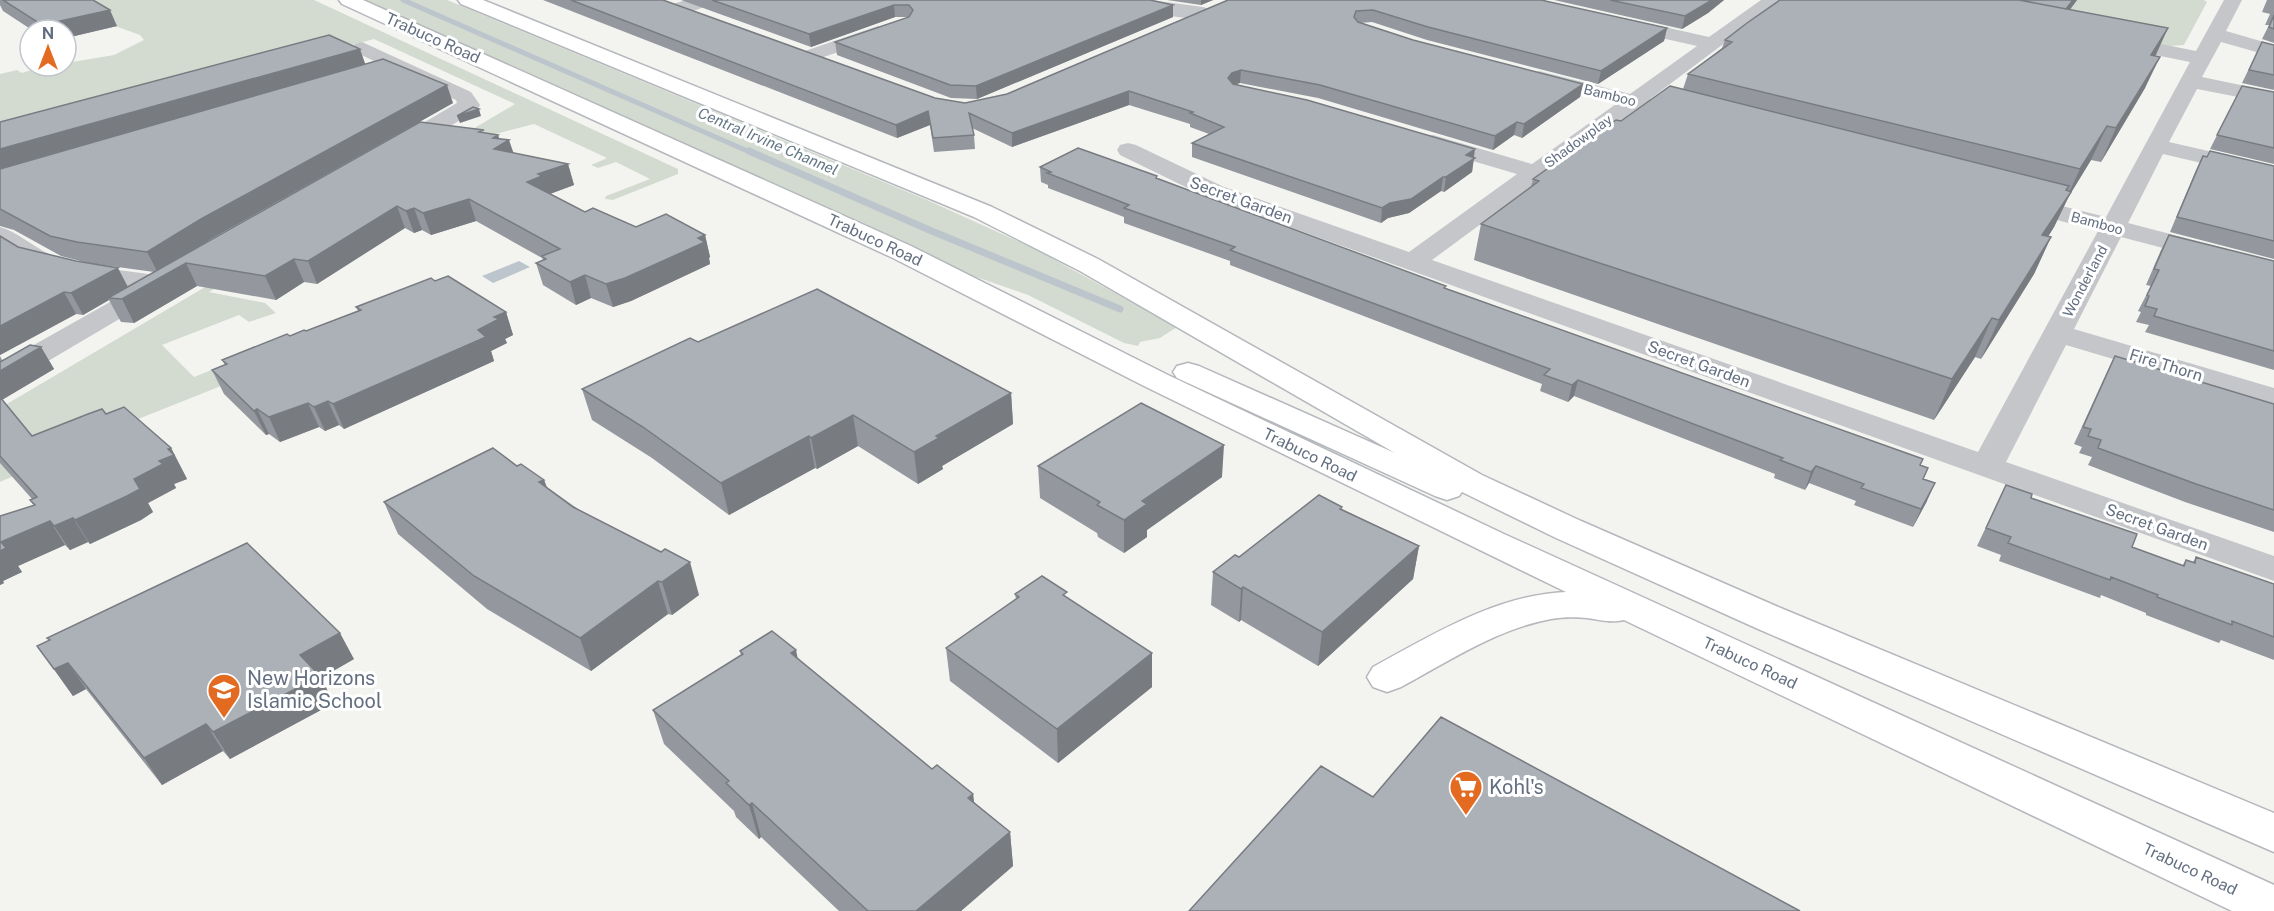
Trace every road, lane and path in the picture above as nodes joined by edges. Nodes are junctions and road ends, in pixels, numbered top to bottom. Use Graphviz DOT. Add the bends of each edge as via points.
graph roads {
  1 [pos="348,0"];
  2 [pos="466,0"];
  3 [pos="657,0"];
  4 [pos="704,0"];
  5 [pos="1130,0"];
  6 [pos="1177,0"];
  7 [pos="1773,0"];
  8 [pos="2233,0"];
  9 [pos="1224,4"];
  10 [pos="679,8"];
  11 [pos="1203,13"];
  12 [pos="712,20"];
  13 [pos="1610,21"];
  14 [pos="1171,26"];
  15 [pos="891,27"];
  16 [pos="2215,34"];
  17 [pos="2100,38"];
  18 [pos="2274,39"];
  19 [pos="1712,44"];
  20 [pos="790,47"];
  21 [pos="362,48"];
  22 [pos="2274,51"];
  23 [pos="812,55"];
  24 [pos="2202,58"];
  25 [pos="397,66"];
  26 [pos="845,67"];
  27 [pos="1520,72"];
  28 [pos="363,76"];
  29 [pos="2190,81"];
  30 [pos="2274,98"];
  31 [pos="1633,101"];
  32 [pos="1713,122"];
  33 [pos="1411,135"];
  34 [pos="2156,146"];
  35 [pos="1128,150"];
  36 [pos="376,160"];
  37 [pos="1535,172"];
  38 [pos="2274,173"];
  39 [pos="1999,197"];
  40 [pos="2113,227"];
  41 [pos="0,235"];
  42 [pos="1412,262"];
  43 [pos="2274,269"];
  44 [pos="2057,333"];
  45 [pos="1224,340"];
  46 [pos="1169,374"];
  47 [pos="0,376"];
  48 [pos="2274,398"];
  49 [pos="1987,466"];
  50 [pos="1528,511"];
  51 [pos="2274,568"];
  52 [pos="1659,621"];
  53 [pos="1387,677"];
  54 [pos="2274,833"];
  55 [pos="2274,908"];
  1 -- 46 [label="main road, Trabuco Road"];
  2 -- 45 [label="main road" via="983,212"];
  3 -- 10 [label="street"];
  4 -- 10 [label="street"];
  5 -- 11 [label="street"];
  6 -- 11 [label="street"];
  7 -- 19 [label="street, Shadowplay"];
  8 -- 16 [label="street, Wonderland"];
  9 -- 11 [label="street"];
  10 -- 12 [label="street"];
  11 -- 14 [label="street"];
  13 -- 19 [label="street"];
  15 -- 23 [label="street"];
  16 -- 18 [label="street"];
  16 -- 22 [label="street"];
  16 -- 24 [label="street, Wonderland"];
  17 -- 24 [label="street"];
  19 -- 31 [label="street, Shadowplay"];
  20 -- 23 [label="street"];
  21 -- 25 [label="street"];
  23 -- 26 [label="street"];
  24 -- 29 [label="street, Wonderland"];
  25 -- 28 [label="street"];
  25 -- 36 [label="street" via="464,96 469,105"];
  27 -- 31 [label="street, Bamboo"];
  29 -- 30 [label="street"];
  29 -- 34 [label="street, Wonderland"];
  31 -- 32 [label="street, Bamboo"];
  31 -- 37 [label="street, Shadowplay"];
  33 -- 37 [label="street"];
  34 -- 38 [label="street"];
  34 -- 40 [label="street, Wonderland"];
  35 -- 42 [label="street, Secret Garden" via="1200,186"];
  37 -- 42 [label="street, Shadowplay"];
  39 -- 40 [label="street, Bamboo"];
  40 -- 43 [label="street, Bamboo"];
  40 -- 44 [label="street, Wonderland"];
  41 -- 47 [label="street" via="40,260 88,272 172,278"];
  42 -- 49 [label="street, Secret Garden"];
  44 -- 48 [label="street, Fire Thorn"];
  44 -- 49 [label="street, Wonderland"];
  45 -- 46 [label="main road"];
  45 -- 50 [label="main road" via="1470,482"];
  46 -- 50 [label="main road" via="1460,495"];
  46 -- 52 [label="main road, Trabuco Road"];
  49 -- 51 [label="street, Secret Garden"];
  50 -- 54 [label="main road" via="1663,573"];
  52 -- 53 [label="main road" via="1606,607 1556,605 1484,625"];
  52 -- 55 [label="main road, Trabuco Road"];
}
